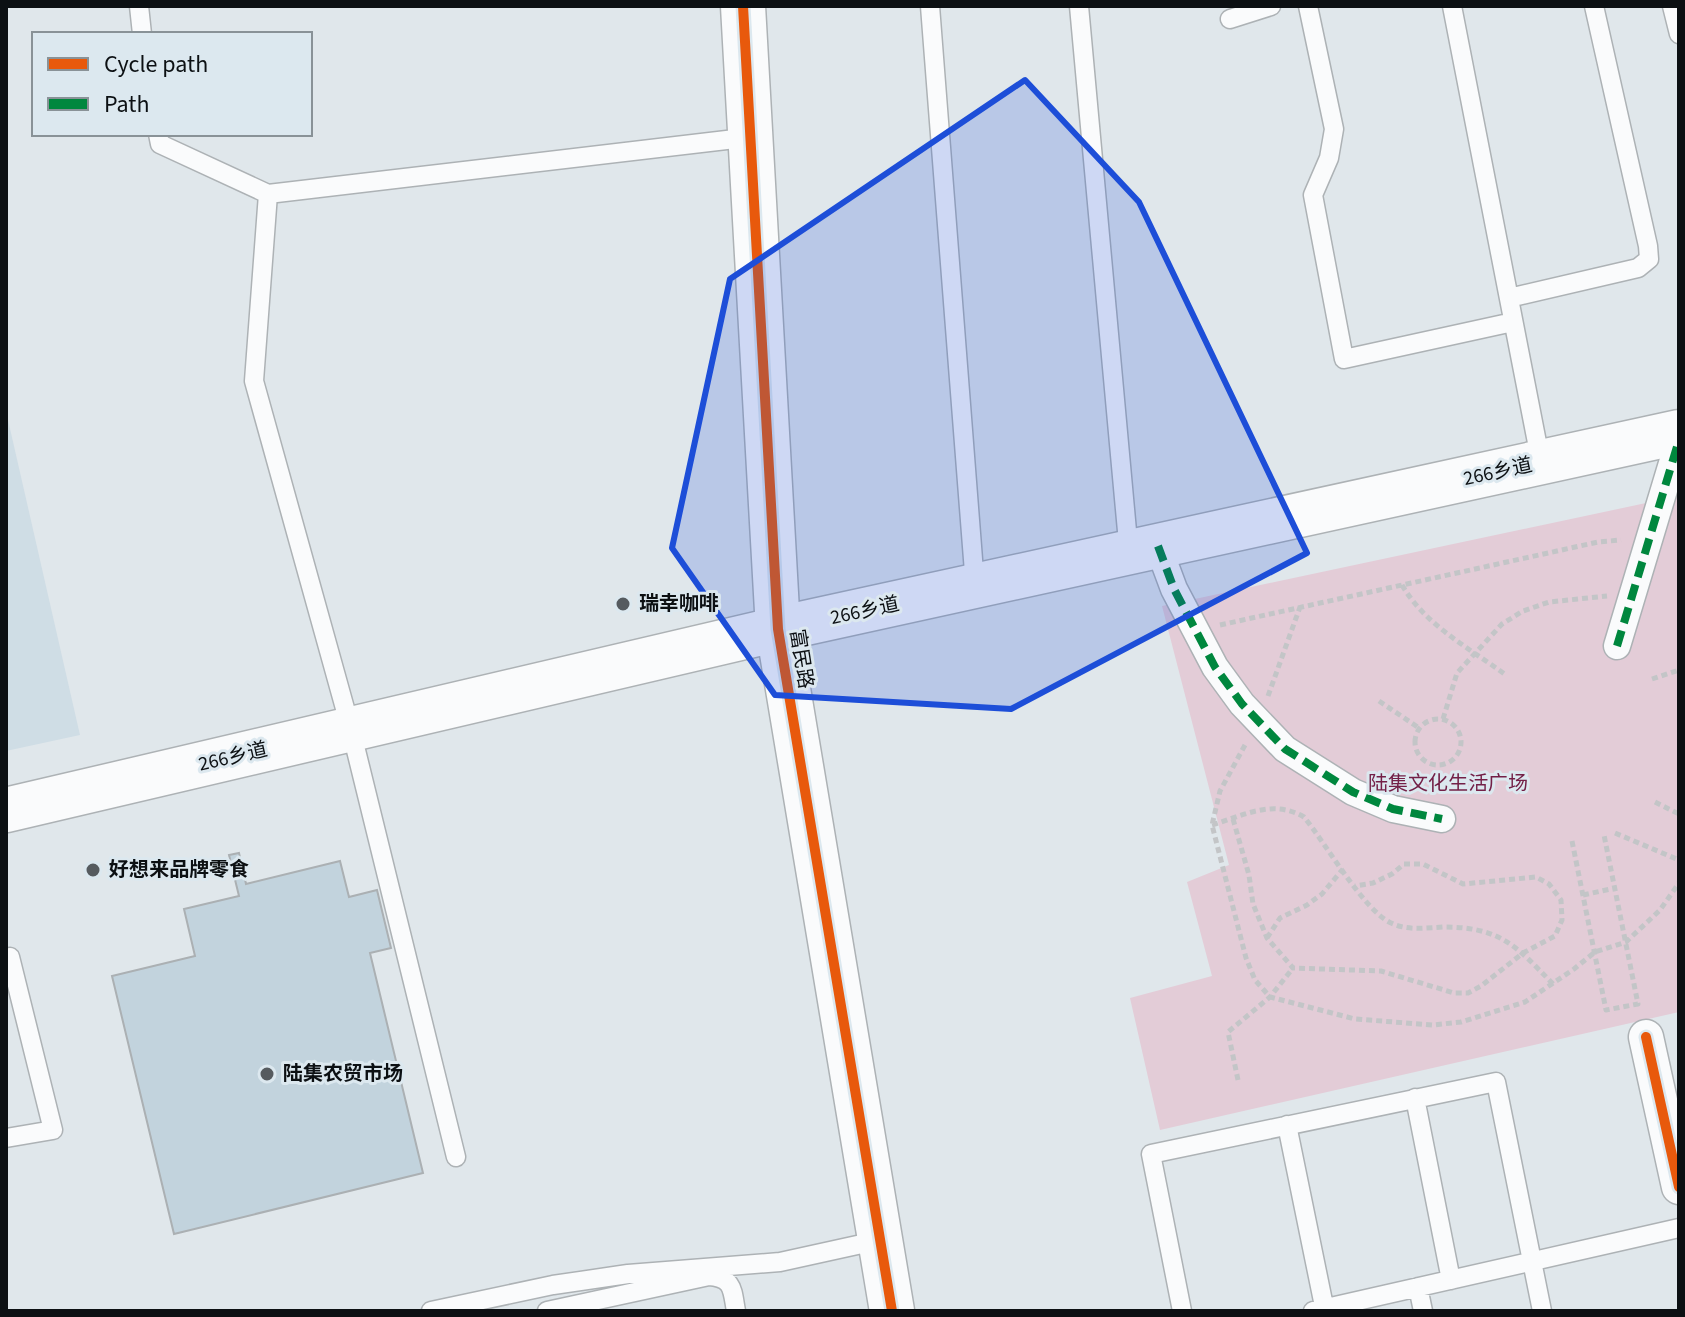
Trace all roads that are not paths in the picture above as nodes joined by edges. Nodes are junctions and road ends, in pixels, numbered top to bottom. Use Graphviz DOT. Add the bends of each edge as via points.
graph roads {
  1 [pos="139,6"];
  2 [pos="743,6"];
  3 [pos="930,6"];
  4 [pos="1079,6"];
  5 [pos="1271,6"];
  6 [pos="1308,6"];
  7 [pos="1452,6"];
  8 [pos="1594,6"];
  9 [pos="1672,6"];
  10 [pos="1230,19"];
  11 [pos="142,32"];
  12 [pos="1679,34"];
  13 [pos="158,136"];
  14 [pos="752,137"];
  15 [pos="268,194"];
  16 [pos="1509,298"];
  17 [pos="1513,322"];
  18 [pos="1679,432"];
  19 [pos="1679,440"];
  20 [pos="1541,463"];
  21 [pos="1143,550"];
  22 [pos="975,587"];
  23 [pos="778,629"];
  24 [pos="1617,646"];
  25 [pos="351,730"];
  26 [pos="6,810"];
  27 [pos="1442,819"];
  28 [pos="10,957"];
  29 [pos="1646,1037"];
  30 [pos="1415,1098"];
  31 [pos="1287,1125"];
  32 [pos="6,1138"];
  33 [pos="456,1157"];
  34 [pos="1679,1187"];
  35 [pos="1679,1228"];
  36 [pos="880,1240"];
  37 [pos="1532,1261"];
  38 [pos="1451,1280"];
  39 [pos="1418,1287"];
  40 [pos="599,1306"];
  41 [pos="1321,1310"];
  42 [pos="431,1311"];
  43 [pos="547,1311"];
  44 [pos="736,1311"];
  45 [pos="892,1311"];
  46 [pos="1182,1311"];
  47 [pos="1423,1311"];
  48 [pos="1542,1311"];
  1 -- 11 [label="lane"];
  2 -- 14 [label="main road, 富民路"];
  3 -- 22 [label="lane"];
  4 -- 21 [label="lane"];
  5 -- 10 [label="lane"];
  6 -- 17 [label="lane" via="1334,129 1329,158 1313,195 1344,359"];
  7 -- 16 [label="lane"];
  8 -- 16 [label="lane" via="1649,259 1638,268"];
  9 -- 12 [label="lane"];
  13 -- 15 [label="lane" via="160,144"];
  14 -- 15 [label="lane"];
  14 -- 23 [label="main road, 富民路"];
  15 -- 25 [label="lane" via="254,381"];
  16 -- 17 [label="lane"];
  17 -- 20 [label="lane"];
  18 -- 20 [label="main road, 266乡道"];
  19 -- 24 [label="street"];
  20 -- 21 [label="main road, 266乡道"];
  21 -- 22 [label="main road, 266乡道"];
  21 -- 27 [label="street" via="1174,589 1215,667 1289,753 1353,792 1393,809"];
  22 -- 23 [label="main road, 266乡道"];
  23 -- 25 [label="main road, 266乡道"];
  23 -- 36 [label="main road, 富民路"];
  25 -- 26 [label="main road, 266乡道"];
  25 -- 33 [label="lane"];
  28 -- 32 [label="lane" via="53,1130"];
  29 -- 34 [label="street"];
  30 -- 31 [label="lane"];
  30 -- 37 [label="lane" via="1496,1082"];
  30 -- 38 [label="lane"];
  31 -- 41 [label="lane"];
  31 -- 46 [label="lane" via="1151,1154"];
  35 -- 37 [label="lane"];
  36 -- 42 [label="lane" via="780,1262 553,1285"];
  36 -- 45 [label="main road, 富民路"];
  37 -- 38 [label="lane"];
  37 -- 48 [label="lane"];
  38 -- 39 [label="lane"];
  39 -- 41 [label="lane"];
  39 -- 47 [label="lane"];
  40 -- 43 [label="lane"];
  40 -- 44 [label="lane" via="709,1276 730,1284"];
}
